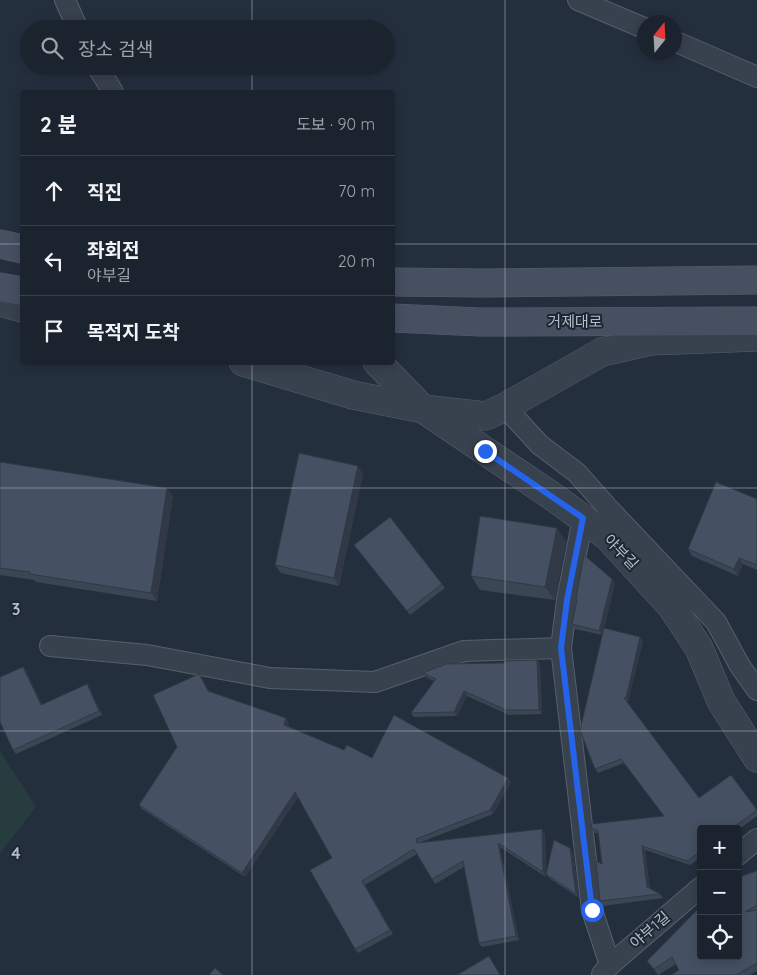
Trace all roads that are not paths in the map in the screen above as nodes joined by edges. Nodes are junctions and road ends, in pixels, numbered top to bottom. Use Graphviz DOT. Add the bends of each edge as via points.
graph roads {
  1 [pos="65,0"];
  2 [pos="578,0"];
  3 [pos="74,20"];
  4 [pos="637,25"];
  5 [pos="682,44"];
  6 [pos="103,75"];
  7 [pos="757,77"];
  8 [pos="112,90"];
  9 [pos="0,244"];
  10 [pos="20,249"];
  11 [pos="757,280"];
  12 [pos="395,282"];
  13 [pos="0,286"];
  14 [pos="20,291"];
  15 [pos="0,302"];
  16 [pos="20,307"];
  17 [pos="395,318"];
  18 [pos="757,321"];
  19 [pos="757,337"];
  20 [pos="253,365"];
  21 [pos="380,365"];
  22 [pos="505,407"];
  23 [pos="423,409"];
  24 [pos="583,518"];
  25 [pos="50,646"];
  26 [pos="561,648"];
  27 [pos="757,690"];
  28 [pos="757,758"];
  29 [pos="757,839"];
  30 [pos="742,852"];
  31 [pos="697,890"];
  32 [pos="606,970"];
  1 -- 3 [label="lane"];
  2 -- 4 [label="lane"];
  5 -- 7 [label="lane"];
  6 -- 8 [label="lane"];
  9 -- 10 [label="main road"];
  11 -- 12 [label="main road"];
  13 -- 14 [label="main road"];
  15 -- 16 [label="street"];
  17 -- 18 [label="main road, 거제대로" via="480,322"];
  19 -- 22 [label="street" via="651,341 602,352"];
  20 -- 23 [label="street" via="353,395"];
  21 -- 23 [label="street, 야부길"];
  22 -- 23 [label="street" via="486,416"];
  22 -- 27 [label="lane" via="540,445 577,473 716,622"];
  23 -- 24 [label="street, 야부길"];
  24 -- 26 [label="lane"];
  24 -- 28 [label="street, 야부길" via="608,536 672,606 698,648 721,701"];
  25 -- 26 [label="lane" via="147,655 270,678 375,682 464,651"];
  26 -- 32 [label="lane" via="592,910"];
  29 -- 30 [label="lane"];
  31 -- 32 [label="lane, 야부1길"];
}
